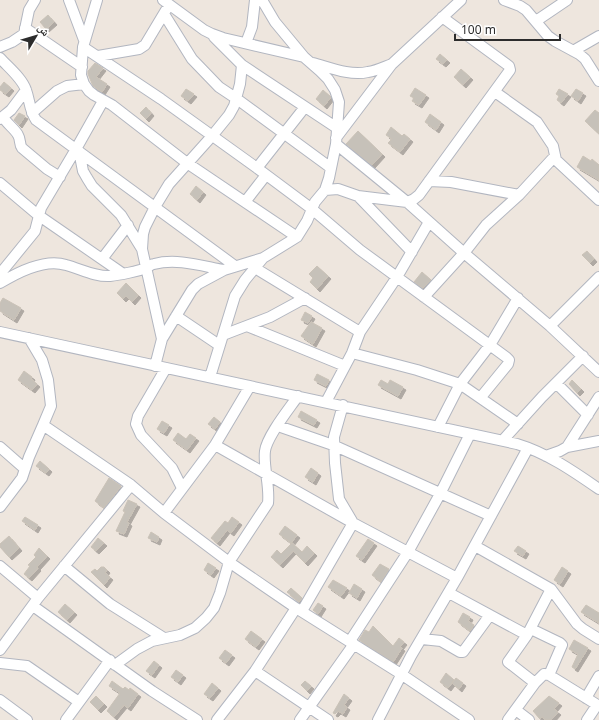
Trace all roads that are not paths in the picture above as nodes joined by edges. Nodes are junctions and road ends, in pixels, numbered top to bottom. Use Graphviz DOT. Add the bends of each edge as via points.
graph roads {
  1 [pos="34,0"];
  2 [pos="69,0"];
  3 [pos="97,0"];
  4 [pos="255,0"];
  5 [pos="262,0"];
  6 [pos="461,0"];
  7 [pos="504,0"];
  8 [pos="567,0"];
  9 [pos="166,2"];
  10 [pos="164,14"];
  11 [pos="442,17"];
  12 [pos="536,21"];
  13 [pos="25,28"];
  14 [pos="212,34"];
  15 [pos="599,36"];
  16 [pos="83,43"];
  17 [pos="246,43"];
  18 [pos="0,47"];
  19 [pos="573,51"];
  20 [pos="98,56"];
  21 [pos="0,58"];
  22 [pos="307,60"];
  23 [pos="392,64"];
  24 [pos="242,65"];
  25 [pos="82,67"];
  26 [pos="599,82"];
  27 [pos="84,84"];
  28 [pos="26,90"];
  29 [pos="495,92"];
  30 [pos="237,98"];
  31 [pos="103,101"];
  32 [pos="305,107"];
  33 [pos="32,113"];
  34 [pos="2,118"];
  35 [pos="284,133"];
  36 [pos="212,136"];
  37 [pos="336,137"];
  38 [pos="78,150"];
  39 [pos="555,156"];
  40 [pos="188,163"];
  41 [pos="257,168"];
  42 [pos="331,168"];
  43 [pos="266,175"];
  44 [pos="60,177"];
  45 [pos="430,181"];
  46 [pos="0,183"];
  47 [pos="325,190"];
  48 [pos="519,195"];
  49 [pos="358,196"];
  50 [pos="599,200"];
  51 [pos="245,202"];
  52 [pos="407,202"];
  53 [pos="155,207"];
  54 [pos="312,209"];
  55 [pos="38,215"];
  56 [pos="429,222"];
  57 [pos="128,225"];
  58 [pos="297,238"];
  59 [pos="142,249"];
  60 [pos="412,252"];
  61 [pos="464,253"];
  62 [pos="263,258"];
  63 [pos="102,259"];
  64 [pos="235,266"];
  65 [pos="147,268"];
  66 [pos="255,268"];
  67 [pos="224,270"];
  68 [pos="122,273"];
  69 [pos="0,274"];
  70 [pos="397,277"];
  71 [pos="599,277"];
  72 [pos="0,283"];
  73 [pos="424,297"];
  74 [pos="305,298"];
  75 [pos="518,298"];
  76 [pos="176,316"];
  77 [pos="247,326"];
  78 [pos="550,326"];
  79 [pos="0,332"];
  80 [pos="360,332"];
  81 [pos="223,335"];
  82 [pos="29,338"];
  83 [pos="162,339"];
  84 [pos="219,345"];
  85 [pos="490,345"];
  86 [pos="352,353"];
  87 [pos="583,356"];
  88 [pos="155,366"];
  89 [pos="345,366"];
  90 [pos="166,368"];
  91 [pos="599,372"];
  92 [pos="210,377"];
  93 [pos="556,383"];
  94 [pos="460,384"];
  95 [pos="250,386"];
  96 [pos="298,396"];
  97 [pos="481,397"];
  98 [pos="599,397"];
  99 [pos="326,402"];
  100 [pos="343,406"];
  101 [pos="588,415"];
  102 [pos="518,424"];
  103 [pos="44,425"];
  104 [pos="278,426"];
  105 [pos="438,427"];
  106 [pos="470,434"];
  107 [pos="502,440"];
  108 [pos="599,441"];
  109 [pos="215,445"];
  110 [pos="334,445"];
  111 [pos="0,447"];
  112 [pos="567,447"];
  113 [pos="528,448"];
  114 [pos="546,456"];
  115 [pos="25,469"];
  116 [pos="267,474"];
  117 [pos="131,485"];
  118 [pos="182,488"];
  119 [pos="599,488"];
  120 [pos="440,494"];
  121 [pos="0,507"];
  122 [pos="164,513"];
  123 [pos="491,516"];
  124 [pos="353,523"];
  125 [pos="475,546"];
  126 [pos="408,552"];
  127 [pos="228,562"];
  128 [pos="0,566"];
  129 [pos="64,566"];
  130 [pos="457,578"];
  131 [pos="551,589"];
  132 [pos="449,593"];
  133 [pos="35,602"];
  134 [pos="299,610"];
  135 [pos="490,615"];
  136 [pos="529,632"];
  137 [pos="164,638"];
  138 [pos="422,638"];
  139 [pos="599,639"];
  140 [pos="352,643"];
  141 [pos="0,650"];
  142 [pos="0,663"];
  143 [pos="112,663"];
  144 [pos="255,671"];
  145 [pos="401,674"];
  146 [pos="549,675"];
  147 [pos="599,676"];
  148 [pos="535,683"];
  149 [pos="586,698"];
  150 [pos="0,700"];
  151 [pos="79,702"];
  152 [pos="598,705"];
  153 [pos="309,708"];
  154 [pos="516,710"];
  155 [pos="27,720"];
  156 [pos="66,720"];
  157 [pos="197,720"];
  158 [pos="217,720"];
  159 [pos="300,720"];
  160 [pos="328,720"];
  161 [pos="378,720"];
  162 [pos="469,720"];
  163 [pos="508,720"];
  164 [pos="529,720"];
  165 [pos="586,720"];
  1 -- 13 [label="street"];
  2 -- 16 [label="street"];
  3 -- 16 [label="street"];
  4 -- 17 [label="street" via="252,27"];
  5 -- 22 [label="street" via="275,22"];
  6 -- 11 [label="street"];
  7 -- 12 [label="street" via="520,6"];
  8 -- 12 [label="street"];
  9 -- 10 [label="street"];
  9 -- 14 [label="street"];
  10 -- 20 [label="street" via="145,45 139,49"];
  10 -- 30 [label="street" via="188,53 204,73 219,87"];
  11 -- 23 [label="street"];
  11 -- 29 [label="street" via="509,66 510,70"];
  12 -- 19 [label="street" via="548,36"];
  13 -- 18 [label="street" via="24,34"];
  13 -- 25 [label="street"];
  14 -- 17 [label="street"];
  14 -- 24 [label="street"];
  15 -- 19 [label="street"];
  16 -- 20 [label="street"];
  16 -- 25 [label="street"];
  17 -- 22 [label="street"];
  19 -- 26 [label="street" via="585,59"];
  20 -- 36 [label="street"];
  21 -- 28 [label="street"];
  22 -- 23 [label="street" via="358,74"];
  22 -- 37 [label="street" via="328,79 335,90 339,102"];
  23 -- 37 [label="street"];
  24 -- 30 [label="street"];
  24 -- 32 [label="street"];
  25 -- 27 [label="street"];
  27 -- 31 [label="street" via="94,96"];
  27 -- 33 [label="street" via="67,86 57,91"];
  28 -- 33 [label="street"];
  28 -- 34 [label="street"];
  29 -- 39 [label="street" via="537,122 553,146"];
  29 -- 45 [label="street"];
  30 -- 35 [label="street"];
  30 -- 36 [label="street" via="229,115"];
  31 -- 38 [label="street"];
  31 -- 40 [label="street" via="112,105"];
  32 -- 35 [label="street"];
  32 -- 37 [label="street"];
  33 -- 38 [label="street" via="36,120"];
  34 -- 44 [label="street" via="18,134 22,148"];
  35 -- 41 [label="street"];
  35 -- 42 [label="street"];
  36 -- 40 [label="street"];
  36 -- 41 [label="street"];
  37 -- 42 [label="street"];
  37 -- 52 [label="street"];
  38 -- 44 [label="street"];
  38 -- 53 [label="street"];
  38 -- 57 [label="street" via="83,171 92,186"];
  39 -- 48 [label="street"];
  39 -- 50 [label="street" via="559,163"];
  40 -- 51 [label="street"];
  40 -- 53 [label="street" via="169,184"];
  41 -- 43 [label="street"];
  42 -- 47 [label="street"];
  43 -- 51 [label="street"];
  43 -- 54 [label="street"];
  44 -- 55 [label="street"];
  45 -- 48 [label="street" via="451,182"];
  45 -- 52 [label="street" via="420,195"];
  46 -- 55 [label="street"];
  47 -- 49 [label="street" via="338,188"];
  47 -- 54 [label="street"];
  48 -- 61 [label="street" via="486,225"];
  49 -- 52 [label="street"];
  49 -- 60 [label="street"];
  51 -- 58 [label="street"];
  52 -- 56 [label="street"];
  53 -- 59 [label="street" via="143,234"];
  53 -- 64 [label="street"];
  54 -- 58 [label="street"];
  54 -- 70 [label="street" via="360,250"];
  55 -- 63 [label="street"];
  55 -- 69 [label="street" via="35,231"];
  56 -- 60 [label="street"];
  56 -- 61 [label="street"];
  57 -- 59 [label="street"];
  57 -- 63 [label="street"];
  58 -- 62 [label="street"];
  59 -- 65 [label="street"];
  60 -- 70 [label="street"];
  61 -- 73 [label="street"];
  61 -- 75 [label="street"];
  62 -- 64 [label="street"];
  62 -- 66 [label="street"];
  63 -- 68 [label="street"];
  64 -- 67 [label="street"];
  65 -- 67 [label="street" via="154,264 174,262"];
  65 -- 68 [label="street"];
  65 -- 83 [label="street"];
  66 -- 74 [label="street"];
  66 -- 81 [label="street" via="235,296"];
  67 -- 76 [label="street" via="198,284 188,295"];
  68 -- 72 [label="street" via="110,276 96,275 53,263 39,265"];
  70 -- 73 [label="street"];
  70 -- 80 [label="street"];
  71 -- 78 [label="street"];
  73 -- 85 [label="street"];
  74 -- 77 [label="street" via="279,313"];
  74 -- 80 [label="street"];
  75 -- 78 [label="street"];
  75 -- 85 [label="street"];
  76 -- 83 [label="street"];
  76 -- 84 [label="street"];
  77 -- 81 [label="street"];
  77 -- 89 [label="street"];
  78 -- 87 [label="street"];
  79 -- 82 [label="street"];
  80 -- 86 [label="street"];
  81 -- 84 [label="street"];
  82 -- 88 [label="street"];
  82 -- 103 [label="street" via="42,360 48,380 51,406"];
  83 -- 88 [label="street"];
  84 -- 92 [label="street"];
  85 -- 94 [label="street"];
  85 -- 97 [label="street" via="509,360"];
  86 -- 89 [label="street"];
  86 -- 94 [label="street"];
  87 -- 91 [label="street"];
  87 -- 93 [label="street"];
  88 -- 90 [label="street"];
  89 -- 99 [label="street"];
  90 -- 92 [label="street"];
  90 -- 118 [label="street" via="138,416 136,424 141,435 168,462"];
  92 -- 95 [label="street"];
  93 -- 101 [label="street"];
  93 -- 102 [label="street"];
  94 -- 97 [label="street"];
  94 -- 105 [label="street"];
  95 -- 96 [label="street"];
  95 -- 109 [label="street"];
  96 -- 99 [label="street"];
  96 -- 104 [label="street"];
  97 -- 102 [label="street"];
  98 -- 101 [label="street"];
  99 -- 100 [label="street"];
  100 -- 105 [label="street"];
  100 -- 110 [label="street"];
  101 -- 112 [label="street"];
  102 -- 107 [label="street"];
  103 -- 115 [label="street"];
  103 -- 117 [label="street"];
  104 -- 110 [label="street"];
  104 -- 116 [label="street" via="267,442"];
  105 -- 106 [label="street"];
  106 -- 107 [label="street"];
  106 -- 120 [label="street"];
  107 -- 113 [label="street"];
  108 -- 112 [label="street"];
  109 -- 116 [label="street"];
  109 -- 118 [label="street"];
  110 -- 120 [label="street"];
  110 -- 124 [label="street" via="339,499"];
  111 -- 115 [label="street"];
  112 -- 114 [label="street"];
  113 -- 114 [label="street"];
  113 -- 123 [label="street"];
  114 -- 119 [label="street"];
  115 -- 121 [label="street" via="22,478"];
  116 -- 124 [label="street"];
  116 -- 127 [label="street" via="268,503"];
  117 -- 122 [label="street"];
  117 -- 129 [label="street"];
  118 -- 122 [label="street"];
  120 -- 123 [label="street"];
  120 -- 126 [label="street"];
  122 -- 127 [label="street"];
  123 -- 125 [label="street"];
  124 -- 126 [label="street"];
  124 -- 134 [label="street"];
  125 -- 130 [label="street"];
  125 -- 131 [label="street"];
  126 -- 130 [label="street"];
  126 -- 140 [label="street"];
  127 -- 134 [label="street"];
  127 -- 137 [label="street" via="220,593 214,608 206,618 195,628 180,635"];
  128 -- 133 [label="street"];
  129 -- 133 [label="street"];
  129 -- 137 [label="street" via="110,604"];
  130 -- 132 [label="street"];
  131 -- 136 [label="street"];
  131 -- 139 [label="street" via="577,624"];
  132 -- 135 [label="street"];
  132 -- 138 [label="street"];
  133 -- 141 [label="street"];
  133 -- 143 [label="street"];
  134 -- 140 [label="street"];
  134 -- 144 [label="street"];
  135 -- 136 [label="street"];
  135 -- 138 [label="street" via="463,652 441,641"];
  136 -- 146 [label="street" via="562,645"];
  136 -- 148 [label="street" via="508,662"];
  137 -- 143 [label="street"];
  138 -- 145 [label="street"];
  140 -- 145 [label="street"];
  140 -- 153 [label="street"];
  142 -- 151 [label="street" via="27,666"];
  143 -- 151 [label="street"];
  143 -- 157 [label="street"];
  144 -- 153 [label="street"];
  144 -- 158 [label="street"];
  145 -- 161 [label="street"];
  145 -- 162 [label="street"];
  146 -- 148 [label="street" via="544,674"];
  146 -- 149 [label="street"];
  147 -- 149 [label="street"];
  148 -- 154 [label="street"];
  149 -- 152 [label="street"];
  150 -- 155 [label="street"];
  151 -- 156 [label="street"];
  152 -- 165 [label="street"];
  153 -- 159 [label="street"];
  153 -- 160 [label="street"];
  154 -- 163 [label="street"];
  154 -- 164 [label="street"];
}
